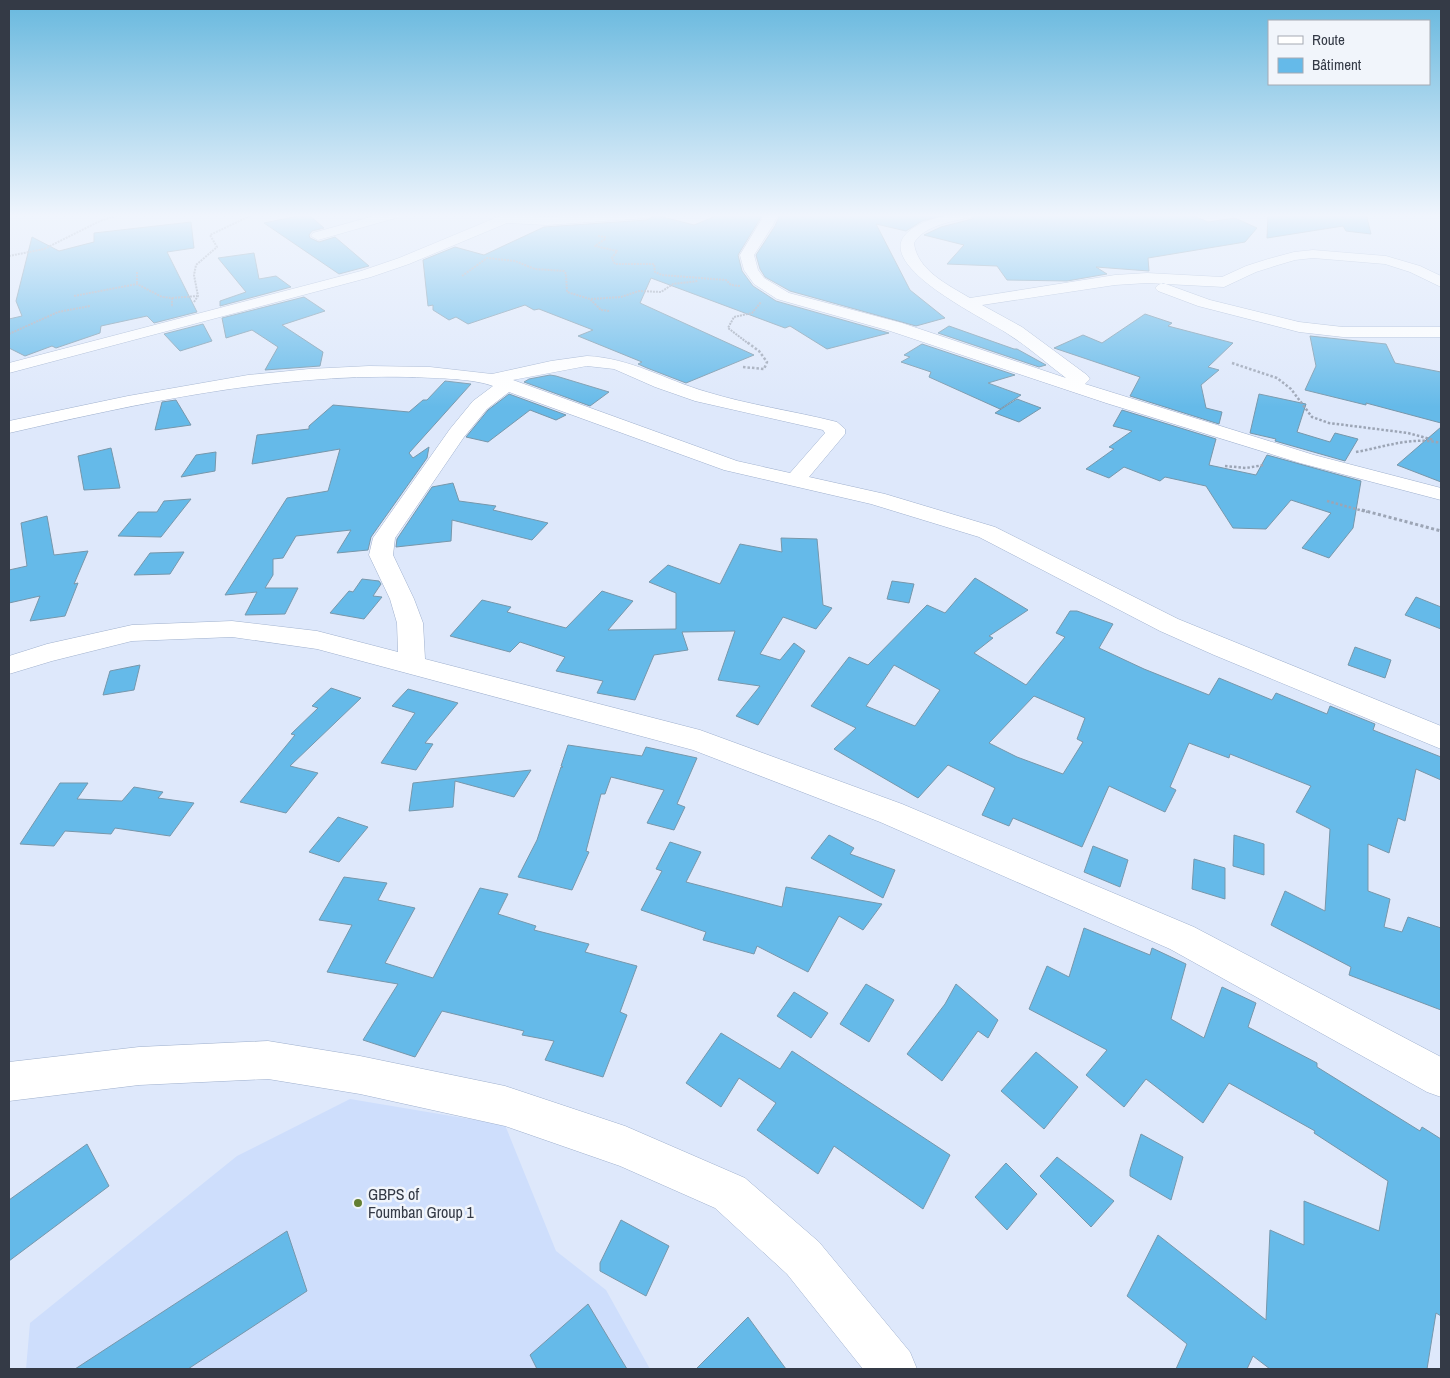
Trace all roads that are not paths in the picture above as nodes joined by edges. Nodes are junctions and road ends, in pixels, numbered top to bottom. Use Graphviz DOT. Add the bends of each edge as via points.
graph roads {
  1 [pos="350,278"];
  2 [pos="757,278"];
  3 [pos="932,278"];
  4 [pos="1143,278"];
  5 [pos="1146,278"];
  6 [pos="1152,278"];
  7 [pos="1235,278"];
  8 [pos="967,303"];
  9 [pos="1441,332"];
  10 [pos="9,368"];
  11 [pos="499,382"];
  12 [pos="1114,399"];
  13 [pos="9,427"];
  14 [pos="795,480"];
  15 [pos="1441,494"];
  16 [pos="412,664"];
  17 [pos="9,665"];
  18 [pos="1441,738"];
  19 [pos="1441,1078"];
  20 [pos="9,1082"];
  21 [pos="893,1369"];
  1 -- 10 [label="street"];
  2 -- 12 [label="street" via="780,295 896,327"];
  3 -- 8 [label="street"];
  4 -- 8 [label="street" via="1091,283"];
  5 -- 9 [label="street" via="1169,292 1204,304 1299,327 1343,332"];
  6 -- 7 [label="street" via="1224,282"];
  8 -- 12 [label="street" via="1009,327 1066,370"];
  11 -- 13 [label="street" via="450,373 403,370 262,378"];
  11 -- 14 [label="street" via="731,466"];
  11 -- 14 [label="street" via="551,366 607,362 620,364 702,397 835,429 835,434"];
  11 -- 16 [label="street" via="457,433 384,538 381,555 410,623"];
  12 -- 15 [label="street" via="1307,459"];
  14 -- 18 [label="street" via="988,532 1223,649"];
  16 -- 17 [label="street" via="317,640 232,629 132,633"];
  16 -- 19 [label="street" via="700,741 892,813 1182,938"];
  20 -- 21 [label="street" via="139,1066 268,1060 360,1075 505,1106 625,1147 730,1193 803,1258"];
}
